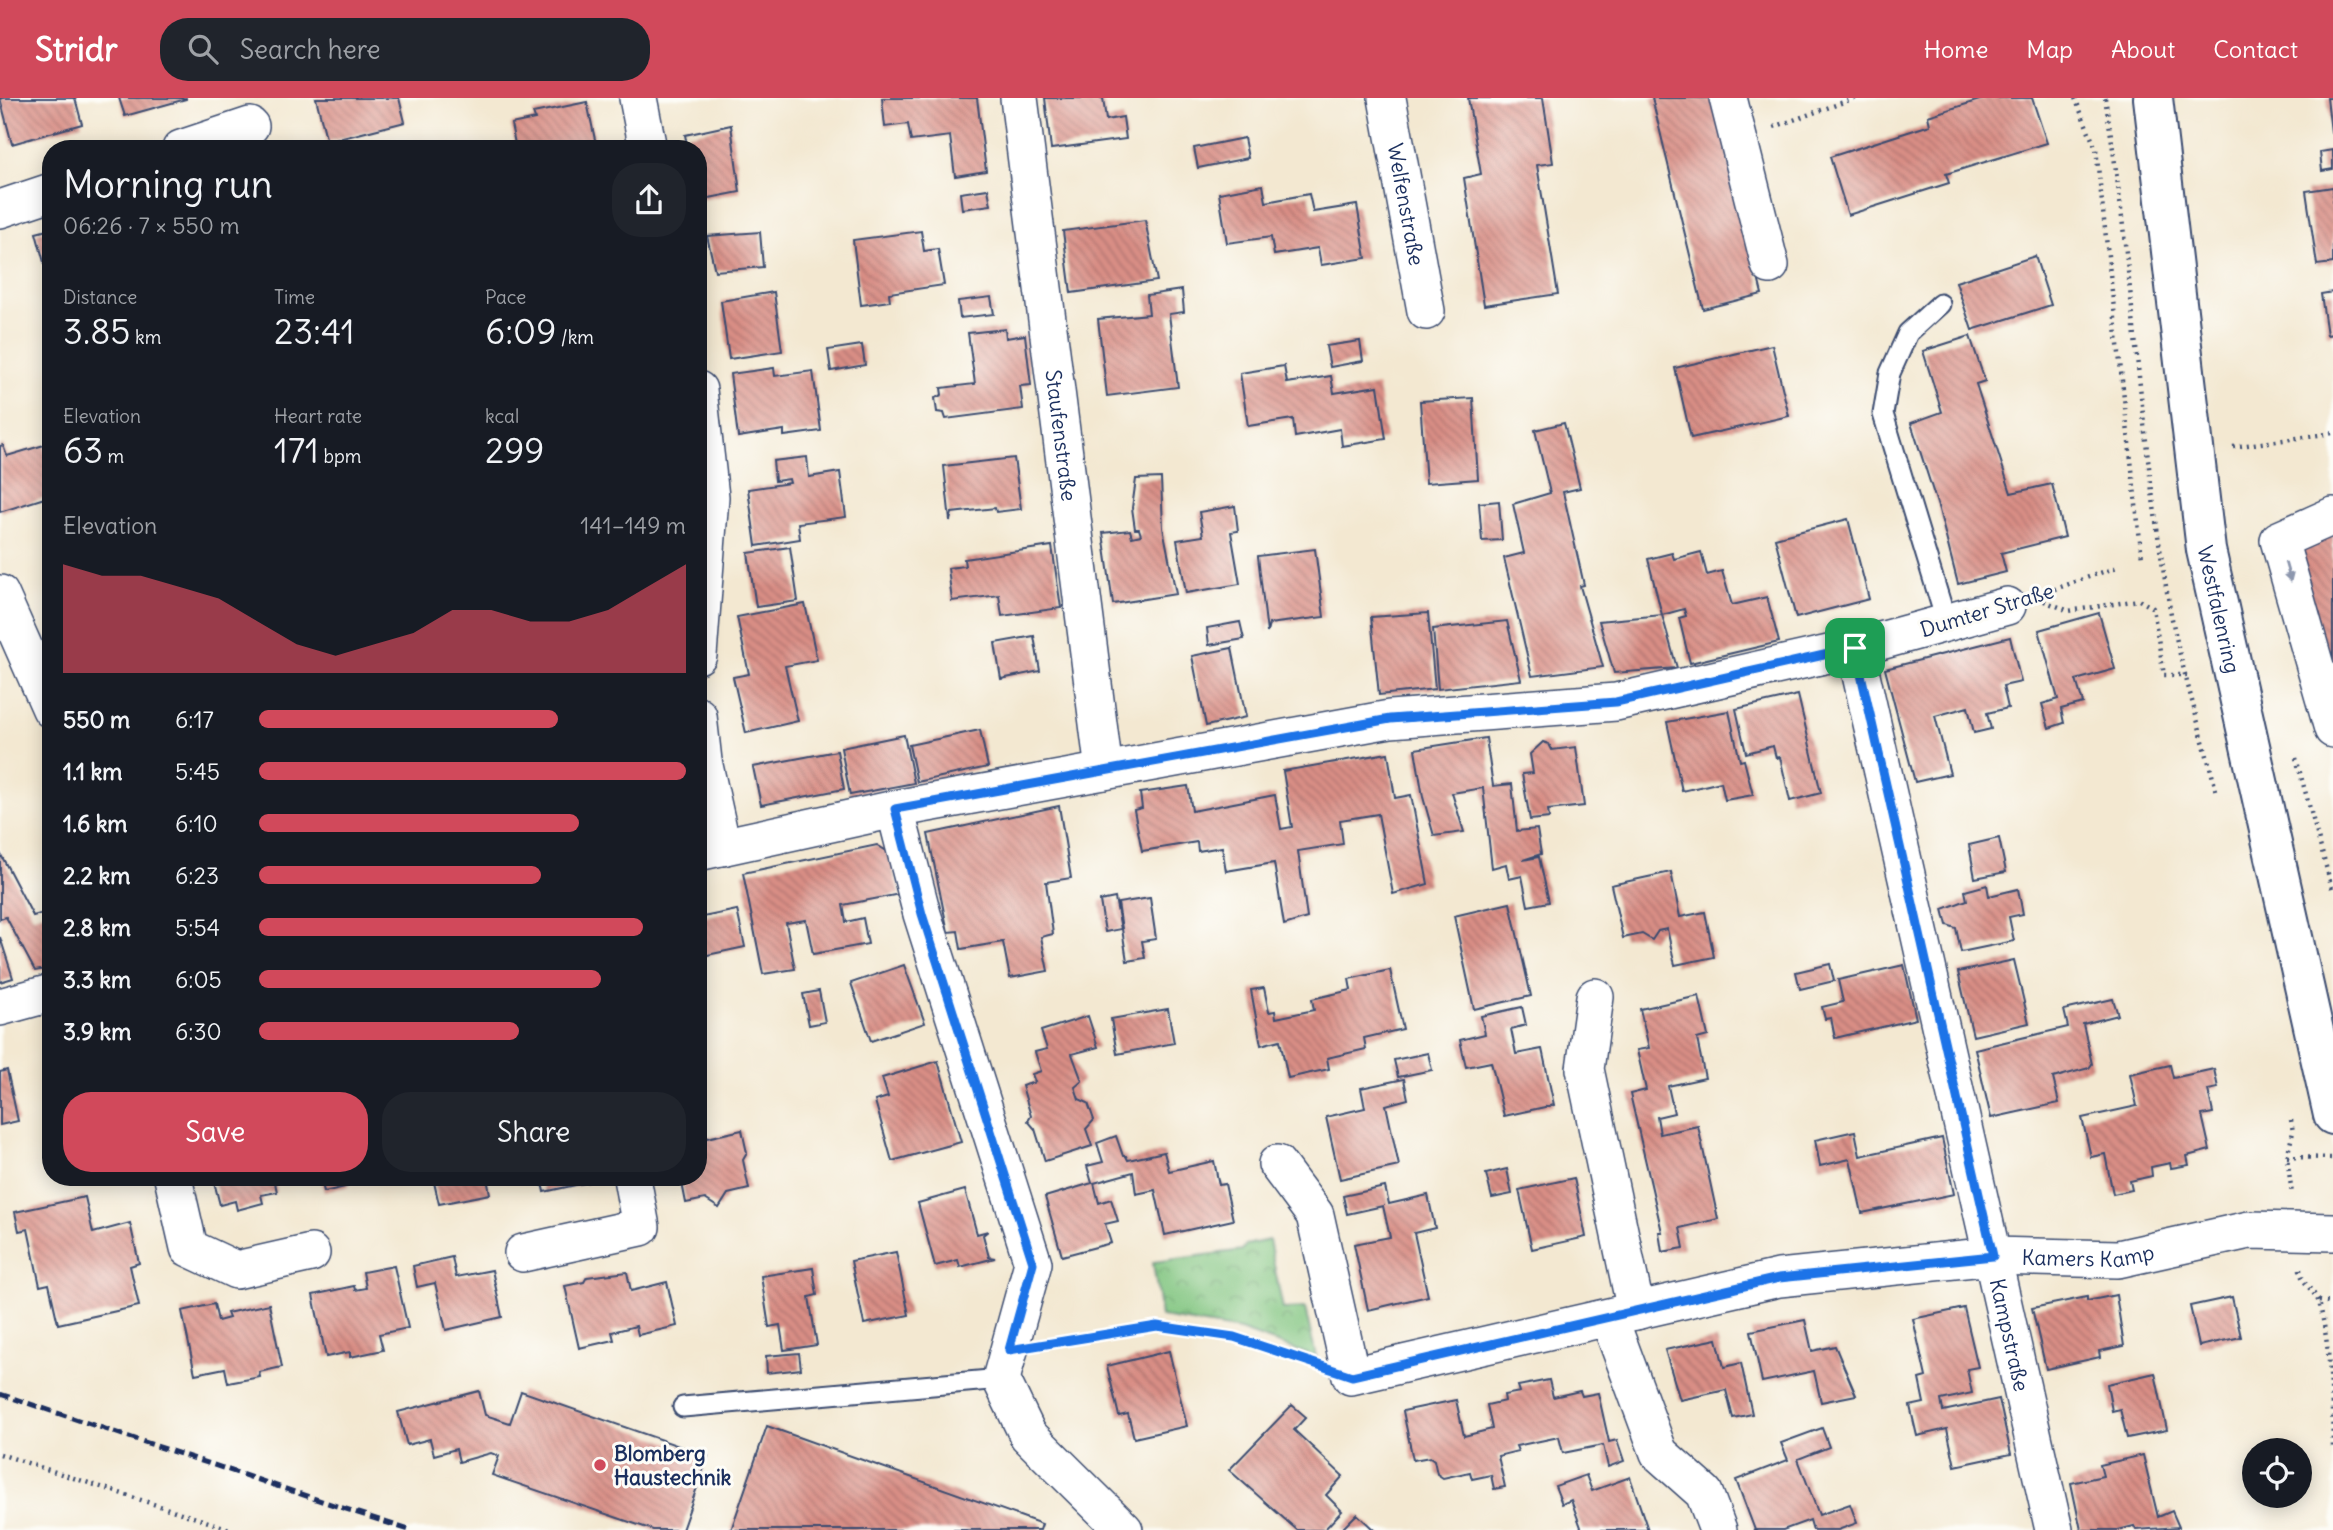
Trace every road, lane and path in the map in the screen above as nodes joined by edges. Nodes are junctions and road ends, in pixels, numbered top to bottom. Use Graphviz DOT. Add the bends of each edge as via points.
graph roads {
  1 [pos="638,98"];
  2 [pos="1019,98"];
  3 [pos="1387,98"];
  4 [pos="1728,98"];
  5 [pos="1855,98"];
  6 [pos="2075,98"];
  7 [pos="2153,98"];
  8 [pos="249,124"];
  9 [pos="205,140"];
  10 [pos="646,140"];
  11 [pos="1738,140"];
  12 [pos="42,195"];
  13 [pos="0,209"];
  14 [pos="1770,265"];
  15 [pos="1940,304"];
  16 [pos="1426,311"];
  17 [pos="2333,433"];
  18 [pos="2226,448"];
  19 [pos="707,470"];
  20 [pos="2333,516"];
  21 [pos="707,536"];
  22 [pos="2142,558"];
  23 [pos="2117,567"];
  24 [pos="0,594"];
  25 [pos="2021,601"];
  26 [pos="1947,624"];
  27 [pos="1855,648"];
  28 [pos="2187,675"];
  29 [pos="42,689"];
  30 [pos="2333,729"];
  31 [pos="2293,747"];
  32 [pos="1104,771"];
  33 [pos="895,809"];
  34 [pos="707,811"];
  35 [pos="710,849"];
  36 [pos="2333,892"];
  37 [pos="42,995"];
  38 [pos="1595,997"];
  39 [pos="0,1007"];
  40 [pos="2333,1115"];
  41 [pos="2287,1157"];
  42 [pos="2333,1158"];
  43 [pos="1277,1164"];
  44 [pos="175,1186"];
  45 [pos="633,1186"];
  46 [pos="2333,1232"];
  47 [pos="311,1253"];
  48 [pos="523,1254"];
  49 [pos="1993,1256"];
  50 [pos="2301,1277"];
  51 [pos="2319,1301"];
  52 [pos="2333,1303"];
  53 [pos="1622,1315"];
  54 [pos="1005,1365"];
  55 [pos="1352,1376"];
  56 [pos="682,1407"];
  57 [pos="2333,1448"];
  58 [pos="0,1454"];
  59 [pos="233,1530"];
  60 [pos="1125,1530"];
  61 [pos="1718,1530"];
  62 [pos="2054,1530"];
  1 -- 10 [label="street"];
  2 -- 32 [label="street, Staufenstraße"];
  3 -- 16 [label="street, Welfenstraße"];
  4 -- 11 [label="street"];
  5 -- 11 [label="path"];
  6 -- 22 [label="path" via="2096,149"];
  7 -- 40 [label="main road, Westfalenring" via="2206,550"];
  8 -- 9 [label="street"];
  11 -- 14 [label="street"];
  12 -- 13 [label="street"];
  15 -- 26 [label="lane" via="1909,333 1890,373 1884,414"];
  17 -- 18 [label="path"];
  19 -- 21 [label="street"];
  20 -- 30 [label="street, one-way" via="2279,540"];
  23 -- 25 [label="path, Dumter Straße"];
  24 -- 29 [label="street"];
  25 -- 26 [label="street, Dumter Straße"];
  25 -- 28 [label="path" via="2069,611 2139,600 2153,608 2164,675"];
  26 -- 27 [label="street, Dumter Straße"];
  27 -- 32 [label="street, Dumter Straße" via="1616,702 1390,719"];
  27 -- 49 [label="street, Kampstraße"];
  31 -- 36 [label="path"];
  32 -- 33 [label="street, Dumter Straße"];
  33 -- 35 [label="street, Dumter Straße"];
  33 -- 54 [label="street" via="922,914 1033,1263"];
  34 -- 35 [label="street"];
  37 -- 39 [label="street"];
  38 -- 53 [label="street" via="1585,1069"];
  41 -- 42 [label="path"];
  43 -- 55 [label="street" via="1315,1215"];
  44 -- 47 [label="street" via="188,1248 236,1270"];
  45 -- 48 [label="street" via="641,1227"];
  46 -- 49 [label="street, Kamers Kamp" via="2249,1230 2118,1259"];
  49 -- 53 [label="street, Kamers Kamp" via="1779,1278"];
  49 -- 62 [label="street, Kampstraße"];
  50 -- 51 [label="path"];
  51 -- 52 [label="path"];
  51 -- 57 [label="path"];
  53 -- 55 [label="street, Kamers Kamp"];
  53 -- 61 [label="street" via="1658,1453 1704,1493"];
  54 -- 55 [label="path" via="1157,1326 1234,1337"];
  54 -- 56 [label="lane"];
  54 -- 60 [label="street" via="1028,1435"];
  58 -- 59 [label="path"];
}
